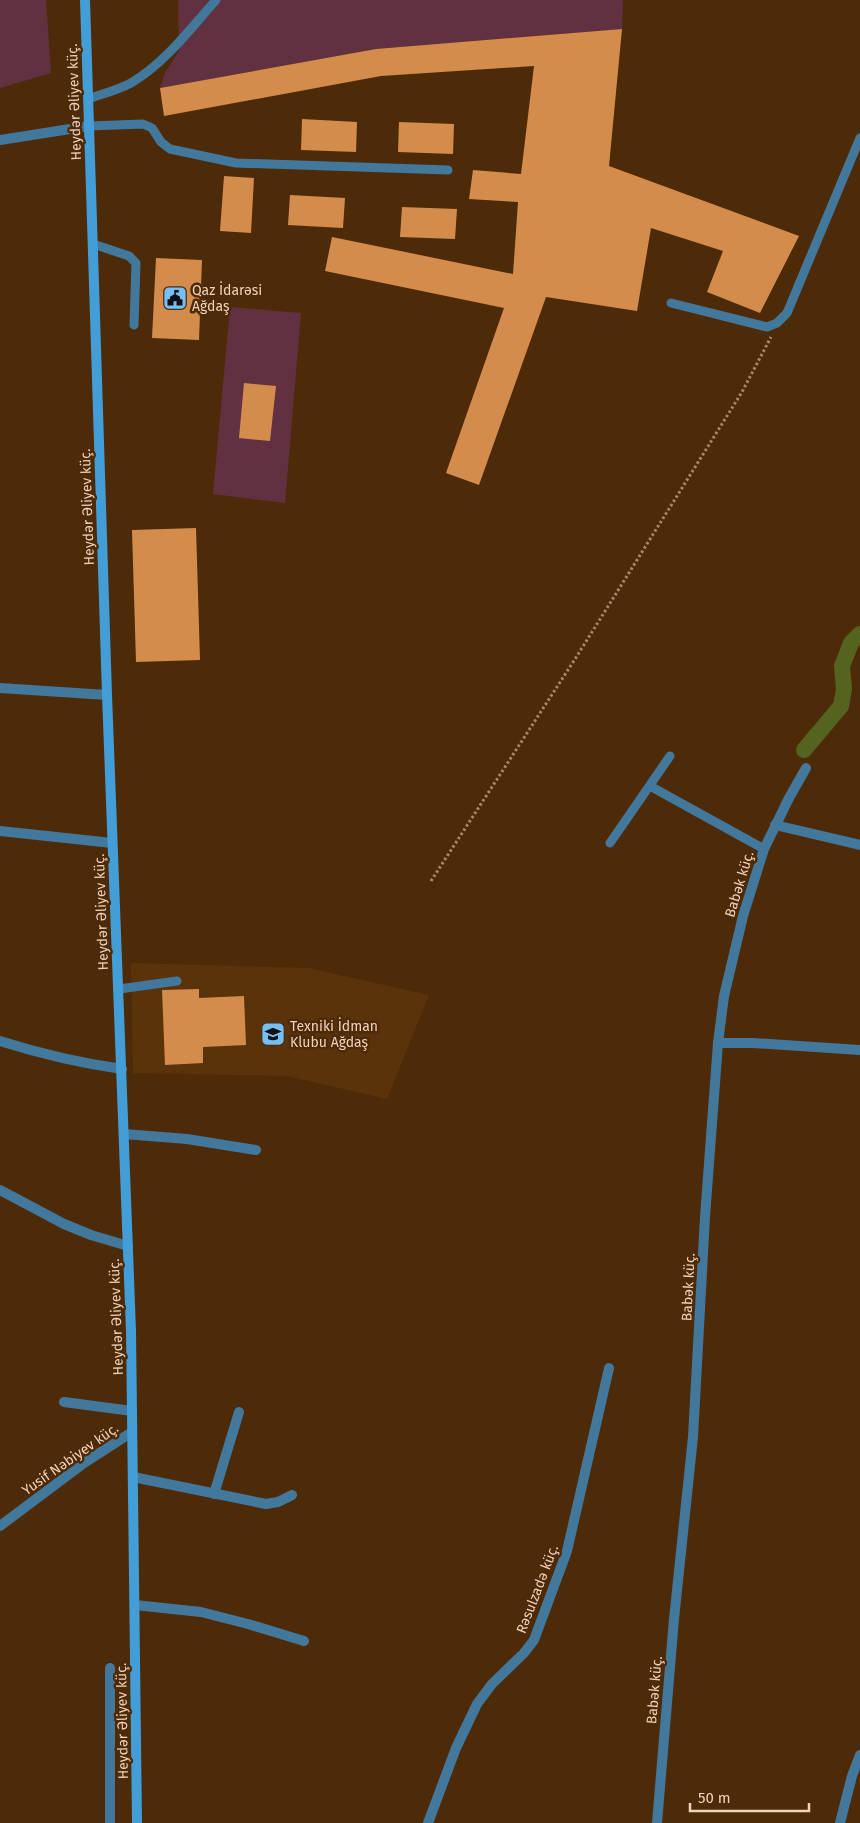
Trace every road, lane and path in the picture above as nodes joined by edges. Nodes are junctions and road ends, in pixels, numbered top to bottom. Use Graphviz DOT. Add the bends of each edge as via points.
graph roads {
  1 [pos="85,0"];
  2 [pos="216,0"];
  3 [pos="88,99"];
  4 [pos="89,126"];
  5 [pos="860,138"];
  6 [pos="0,140"];
  7 [pos="448,170"];
  8 [pos="92,244"];
  9 [pos="671,303"];
  10 [pos="777,323"];
  11 [pos="134,325"];
  12 [pos="0,688"];
  13 [pos="107,694"];
  14 [pos="670,756"];
  15 [pos="806,768"];
  16 [pos="650,786"];
  17 [pos="775,825"];
  18 [pos="0,831"];
  19 [pos="112,843"];
  20 [pos="610,843"];
  21 [pos="860,844"];
  22 [pos="764,849"];
  23 [pos="431,881"];
  24 [pos="177,982"];
  25 [pos="119,989"];
  26 [pos="0,1041"];
  27 [pos="718,1044"];
  28 [pos="860,1050"];
  29 [pos="122,1069"];
  30 [pos="124,1134"];
  31 [pos="256,1150"];
  32 [pos="0,1190"];
  33 [pos="128,1246"];
  34 [pos="609,1368"];
  35 [pos="64,1402"];
  36 [pos="132,1411"];
  37 [pos="240,1412"];
  38 [pos="132,1432"];
  39 [pos="133,1477"];
  40 [pos="214,1494"];
  41 [pos="292,1495"];
  42 [pos="0,1526"];
  43 [pos="135,1605"];
  44 [pos="304,1641"];
  45 [pos="110,1668"];
  46 [pos="860,1755"];
  47 [pos="110,1823"];
  48 [pos="137,1823"];
  49 [pos="428,1823"];
  50 [pos="657,1823"];
  51 [pos="840,1823"];
  1 -- 3 [label="main road, Heydər Əliyev küç."];
  2 -- 3 [label="lane" via="149,71 130,83"];
  3 -- 4 [label="main road, Heydər Əliyev küç."];
  4 -- 6 [label="street"];
  4 -- 7 [label="lane" via="143,124 152,128 170,149 236,163"];
  4 -- 8 [label="main road, Heydər Əliyev küç."];
  5 -- 10 [label="lane" via="787,314"];
  8 -- 11 [label="lane" via="129,256 136,263"];
  8 -- 13 [label="main road, Heydər Əliyev küç."];
  9 -- 10 [label="lane" via="767,327"];
  10 -- 23 [label="path" via="737,400"];
  12 -- 13 [label="street"];
  13 -- 19 [label="main road, Heydər Əliyev küç."];
  14 -- 16 [label="lane"];
  15 -- 17 [label="street, Babək küç."];
  16 -- 20 [label="lane"];
  16 -- 22 [label="lane"];
  17 -- 21 [label="street"];
  17 -- 22 [label="street, Babək küç."];
  18 -- 19 [label="street"];
  19 -- 25 [label="main road, Heydər Əliyev küç."];
  22 -- 27 [label="street, Babək küç." via="743,916 724,996"];
  24 -- 25 [label="lane"];
  25 -- 29 [label="main road, Heydər Əliyev küç."];
  26 -- 29 [label="street" via="79,1063"];
  27 -- 28 [label="street"];
  27 -- 50 [label="street, Babək küç." via="693,1437"];
  29 -- 30 [label="main road, Heydər Əliyev küç."];
  30 -- 31 [label="street" via="187,1139"];
  30 -- 33 [label="main road, Heydər Əliyev küç."];
  32 -- 33 [label="street" via="64,1224"];
  33 -- 36 [label="main road, Heydər Əliyev küç."];
  34 -- 49 [label="street, Rəsulzadə küç." via="567,1551 534,1640 477,1704 456,1748"];
  35 -- 36 [label="street"];
  36 -- 38 [label="main road, Heydər Əliyev küç."];
  37 -- 40 [label="street"];
  38 -- 39 [label="main road, Heydər Əliyev küç."];
  38 -- 42 [label="street, Yusif Nəbiyev küç." via="84,1463"];
  39 -- 40 [label="street"];
  39 -- 43 [label="main road, Heydər Əliyev küç."];
  40 -- 41 [label="street" via="266,1504"];
  43 -- 44 [label="street" via="201,1612"];
  43 -- 48 [label="main road, Heydər Əliyev küç."];
  45 -- 47 [label="street"];
  46 -- 51 [label="street"];
}
